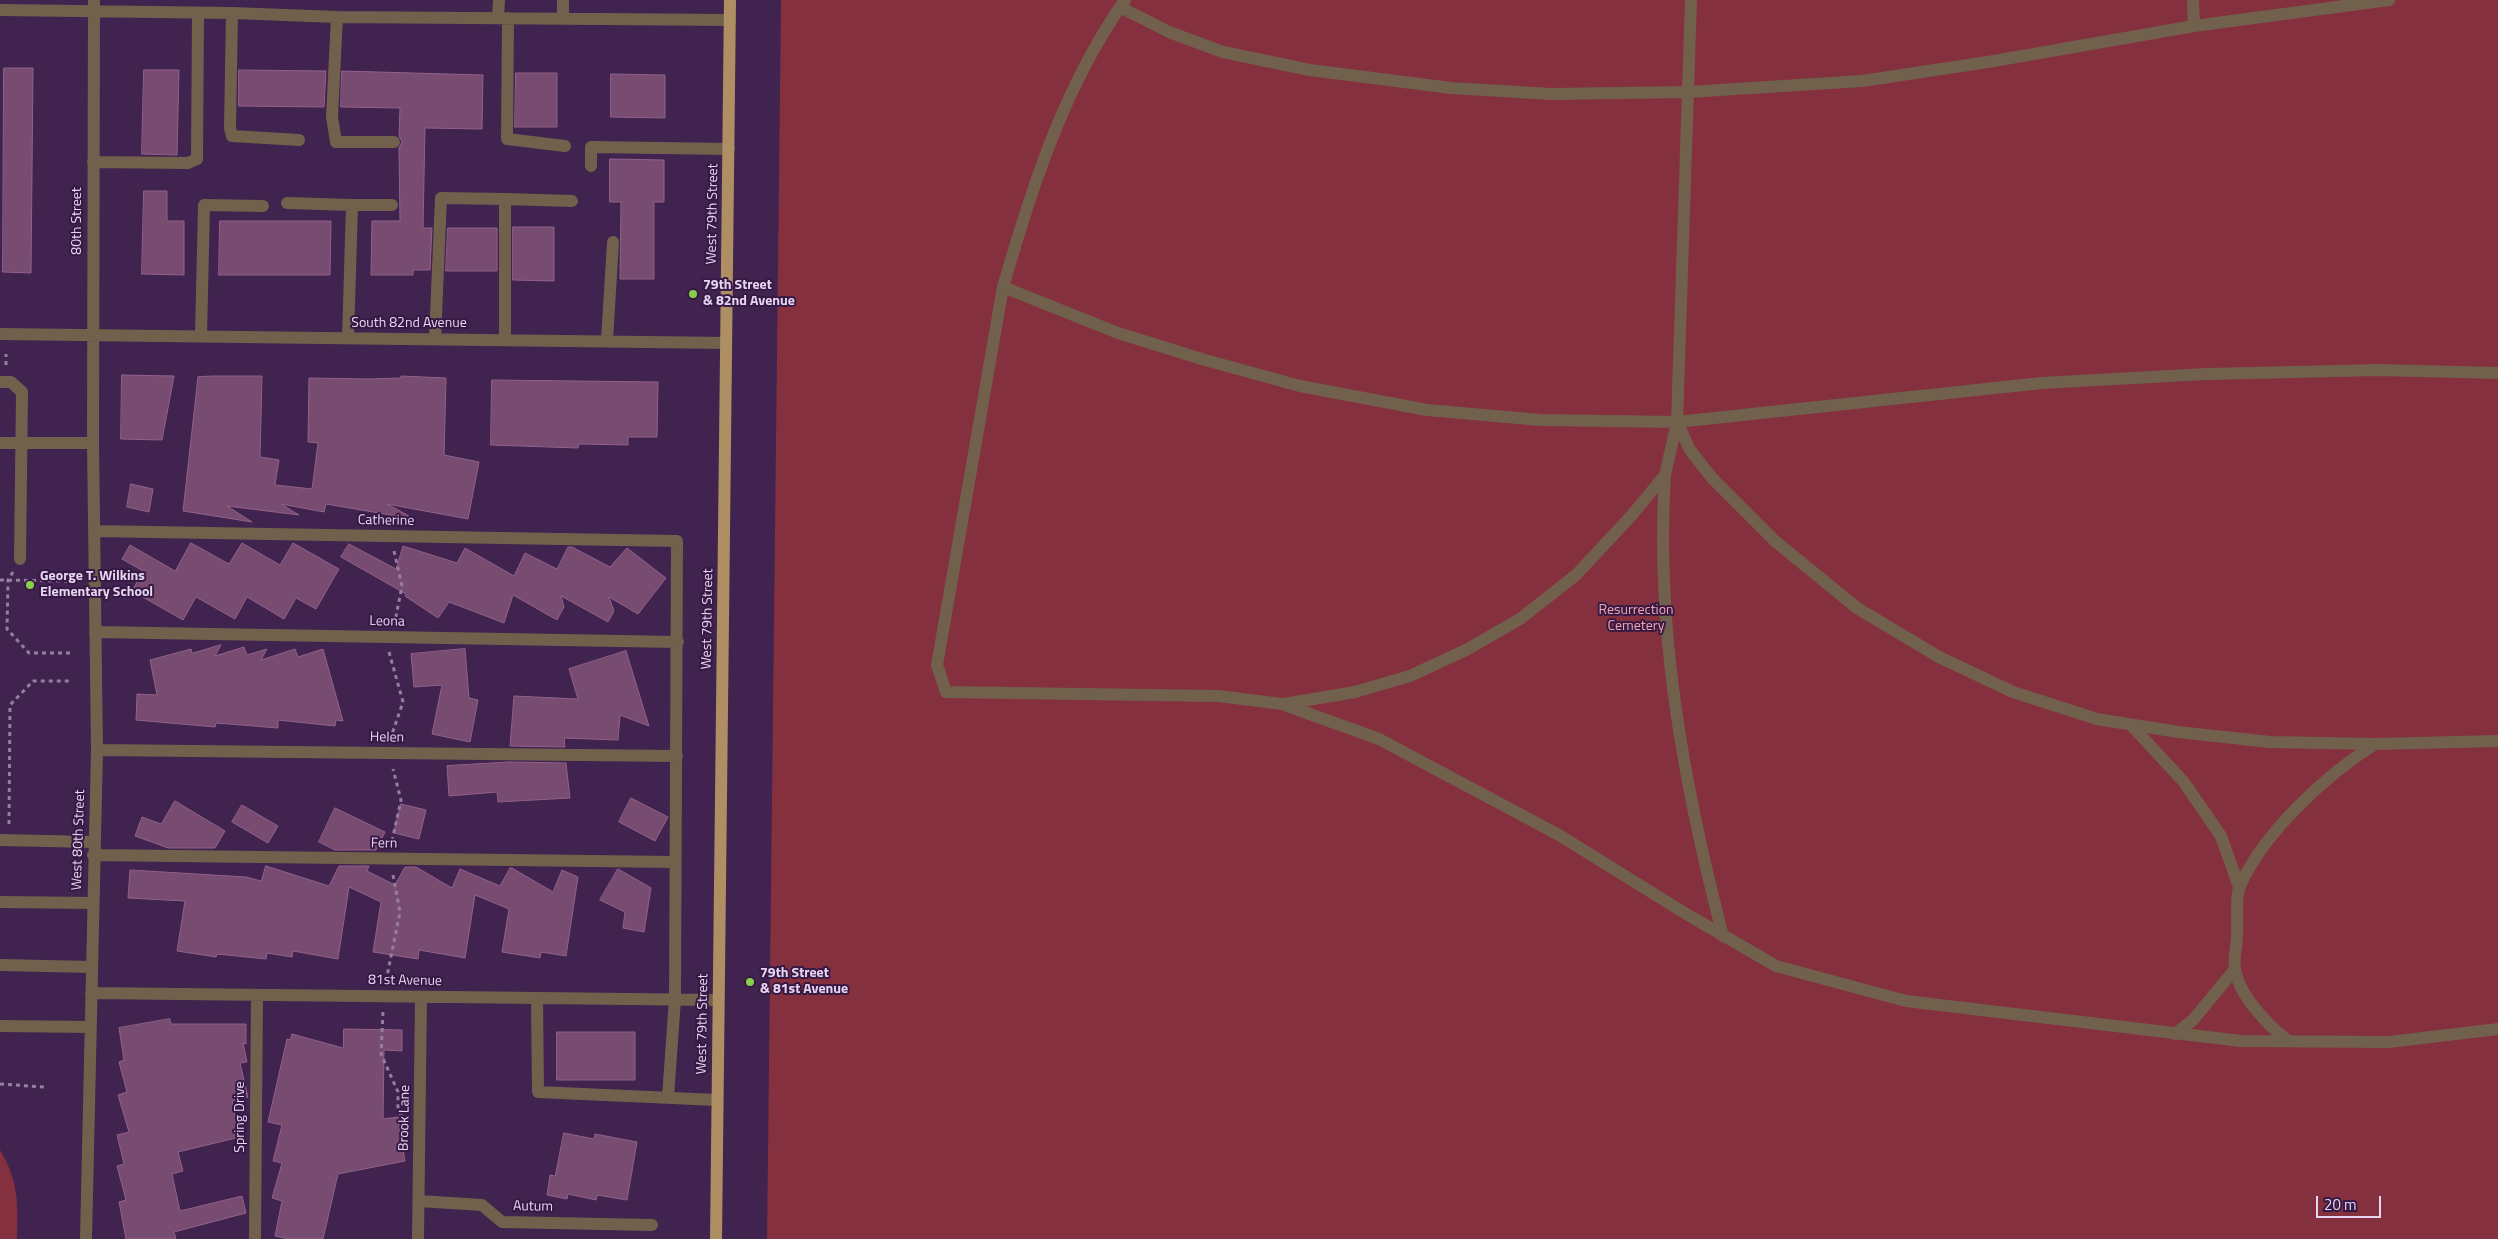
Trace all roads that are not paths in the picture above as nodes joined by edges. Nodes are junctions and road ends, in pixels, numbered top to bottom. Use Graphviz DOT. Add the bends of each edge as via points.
graph roads {
  1 [pos="498,0"];
  2 [pos="564,0"];
  3 [pos="730,0"];
  4 [pos="1690,0"];
  5 [pos="2193,0"];
  6 [pos="2389,0"];
  7 [pos="1122,4"];
  8 [pos="94,5"];
  9 [pos="0,10"];
  10 [pos="198,12"];
  11 [pos="232,13"];
  12 [pos="338,17"];
  13 [pos="503,18"];
  14 [pos="563,19"];
  15 [pos="730,20"];
  16 [pos="2194,26"];
  17 [pos="1688,92"];
  18 [pos="299,140"];
  19 [pos="394,142"];
  20 [pos="565,146"];
  21 [pos="729,149"];
  22 [pos="93,162"];
  23 [pos="591,166"];
  24 [pos="505,199"];
  25 [pos="572,200"];
  26 [pos="287,203"];
  27 [pos="352,205"];
  28 [pos="392,205"];
  29 [pos="263,206"];
  30 [pos="613,242"];
  31 [pos="1003,287"];
  32 [pos="0,334"];
  33 [pos="92,334"];
  34 [pos="202,336"];
  35 [pos="348,338"];
  36 [pos="435,339"];
  37 [pos="506,339"];
  38 [pos="607,340"];
  39 [pos="726,343"];
  40 [pos="2498,373"];
  41 [pos="0,382"];
  42 [pos="1677,422"];
  43 [pos="0,443"];
  44 [pos="93,443"];
  45 [pos="22,444"];
  46 [pos="1665,475"];
  47 [pos="94,530"];
  48 [pos="20,559"];
  49 [pos="95,632"];
  50 [pos="678,642"];
  51 [pos="1282,704"];
  52 [pos="2131,725"];
  53 [pos="2498,741"];
  54 [pos="2375,744"];
  55 [pos="96,750"];
  56 [pos="677,756"];
  57 [pos="0,840"];
  58 [pos="93,849"];
  59 [pos="675,862"];
  60 [pos="2239,887"];
  61 [pos="0,902"];
  62 [pos="92,903"];
  63 [pos="1723,936"];
  64 [pos="0,965"];
  65 [pos="91,967"];
  66 [pos="2234,969"];
  67 [pos="90,993"];
  68 [pos="257,995"];
  69 [pos="421,997"];
  70 [pos="536,998"];
  71 [pos="675,999"];
  72 [pos="718,1000"];
  73 [pos="0,1026"];
  74 [pos="90,1027"];
  75 [pos="2498,1029"];
  76 [pos="2175,1034"];
  77 [pos="2288,1041"];
  78 [pos="668,1098"];
  79 [pos="717,1100"];
  80 [pos="418,1201"];
  81 [pos="652,1225"];
  82 [pos="86,1239"];
  83 [pos="255,1239"];
  84 [pos="418,1239"];
  85 [pos="716,1239"];
  1 -- 13 [label="street"];
  2 -- 14 [label="street"];
  3 -- 15 [label="main road, West 79th Street"];
  4 -- 17 [label="street"];
  5 -- 16 [label="street"];
  6 -- 16 [label="street"];
  7 -- 17 [label="street" via="1169,32 1223,52 1310,70 1451,88 1551,94"];
  7 -- 31 [label="street" via="1079,76 1049,143"];
  8 -- 9 [label="street"];
  8 -- 10 [label="street"];
  8 -- 22 [label="street, 80th Street"];
  10 -- 11 [label="street"];
  10 -- 22 [label="street" via="197,159 188,163"];
  11 -- 12 [label="street"];
  11 -- 18 [label="street" via="232,136"];
  12 -- 13 [label="street"];
  12 -- 19 [label="street" via="332,117 336,142"];
  13 -- 14 [label="street"];
  13 -- 20 [label="street" via="507,139"];
  14 -- 15 [label="street"];
  15 -- 21 [label="main road, West 79th Street"];
  16 -- 17 [label="street" via="1862,81"];
  17 -- 42 [label="street"];
  21 -- 23 [label="street" via="590,147"];
  21 -- 39 [label="main road, West 79th Street"];
  22 -- 33 [label="street, 80th Street"];
  24 -- 25 [label="street"];
  24 -- 36 [label="street" via="441,198"];
  24 -- 37 [label="street"];
  26 -- 27 [label="street"];
  27 -- 28 [label="street"];
  27 -- 35 [label="street"];
  29 -- 34 [label="street" via="204,204"];
  30 -- 38 [label="street"];
  31 -- 42 [label="street" via="1118,333 1300,386 1427,410 1541,420"];
  31 -- 51 [label="street" via="937,665 946,692 1218,696"];
  32 -- 33 [label="street, South 82nd Avenue"];
  33 -- 34 [label="street, South 82nd Avenue"];
  33 -- 44 [label="street, 80th Street"];
  34 -- 35 [label="street, South 82nd Avenue"];
  35 -- 36 [label="street, South 82nd Avenue"];
  36 -- 37 [label="street, South 82nd Avenue"];
  37 -- 38 [label="street, South 82nd Avenue"];
  38 -- 39 [label="street, South 82nd Avenue"];
  39 -- 72 [label="main road, West 79th Street"];
  40 -- 42 [label="street" via="2379,370 2207,374 2042,383"];
  41 -- 45 [label="street" via="11,382 22,392"];
  42 -- 46 [label="street"];
  42 -- 52 [label="street" via="1690,450 1712,478 1775,541 1857,608 1939,657 2013,692 2097,719"];
  43 -- 45 [label="street"];
  44 -- 45 [label="street"];
  44 -- 47 [label="street, West 80th Street"];
  45 -- 48 [label="street"];
  46 -- 51 [label="street" via="1576,575 1520,620 1410,676 1355,692"];
  46 -- 63 [label="street" via="1661,531 1674,694 1703,861"];
  47 -- 49 [label="street, West 80th Street"];
  47 -- 50 [label="street, Catherine" via="677,541"];
  49 -- 50 [label="street, Leona"];
  49 -- 55 [label="street, West 80th Street"];
  50 -- 56 [label="street"];
  51 -- 63 [label="street" via="1379,739 1559,835"];
  52 -- 54 [label="street" via="2270,742"];
  52 -- 60 [label="street" via="2183,781 2220,836"];
  53 -- 54 [label="street"];
  54 -- 60 [label="street" via="2348,761 2300,804 2257,857"];
  55 -- 56 [label="street, Helen"];
  55 -- 58 [label="street, West 80th Street"];
  56 -- 59 [label="street"];
  57 -- 58 [label="street, Fern"];
  58 -- 59 [label="street, Fern"];
  58 -- 62 [label="street, West 80th Street"];
  59 -- 71 [label="street"];
  60 -- 66 [label="street"];
  61 -- 62 [label="street"];
  62 -- 65 [label="street, West 80th Street"];
  63 -- 76 [label="street" via="1776,966 1906,1001"];
  64 -- 65 [label="street"];
  65 -- 67 [label="street, West 80th Street"];
  66 -- 76 [label="street" via="2193,1020"];
  66 -- 77 [label="street" via="2256,1010"];
  67 -- 68 [label="street, 81st Avenue"];
  67 -- 74 [label="street, West 80th Street"];
  68 -- 69 [label="street, 81st Avenue"];
  68 -- 83 [label="street, Spring Drive"];
  69 -- 70 [label="street, 81st Avenue"];
  69 -- 80 [label="street, Brook Lane"];
  70 -- 71 [label="street, 81st Avenue"];
  70 -- 78 [label="street" via="538,1092"];
  71 -- 72 [label="street, 81st Avenue"];
  71 -- 78 [label="street"];
  72 -- 79 [label="main road, West 79th Street"];
  73 -- 74 [label="street"];
  74 -- 82 [label="street, West 80th Street"];
  75 -- 77 [label="street" via="2389,1042"];
  76 -- 77 [label="street" via="2241,1041"];
  78 -- 79 [label="street"];
  79 -- 85 [label="main road, West 79th Street"];
  80 -- 81 [label="street, Autum" via="482,1205 502,1222"];
  80 -- 84 [label="street, Brook Lane"];
}
